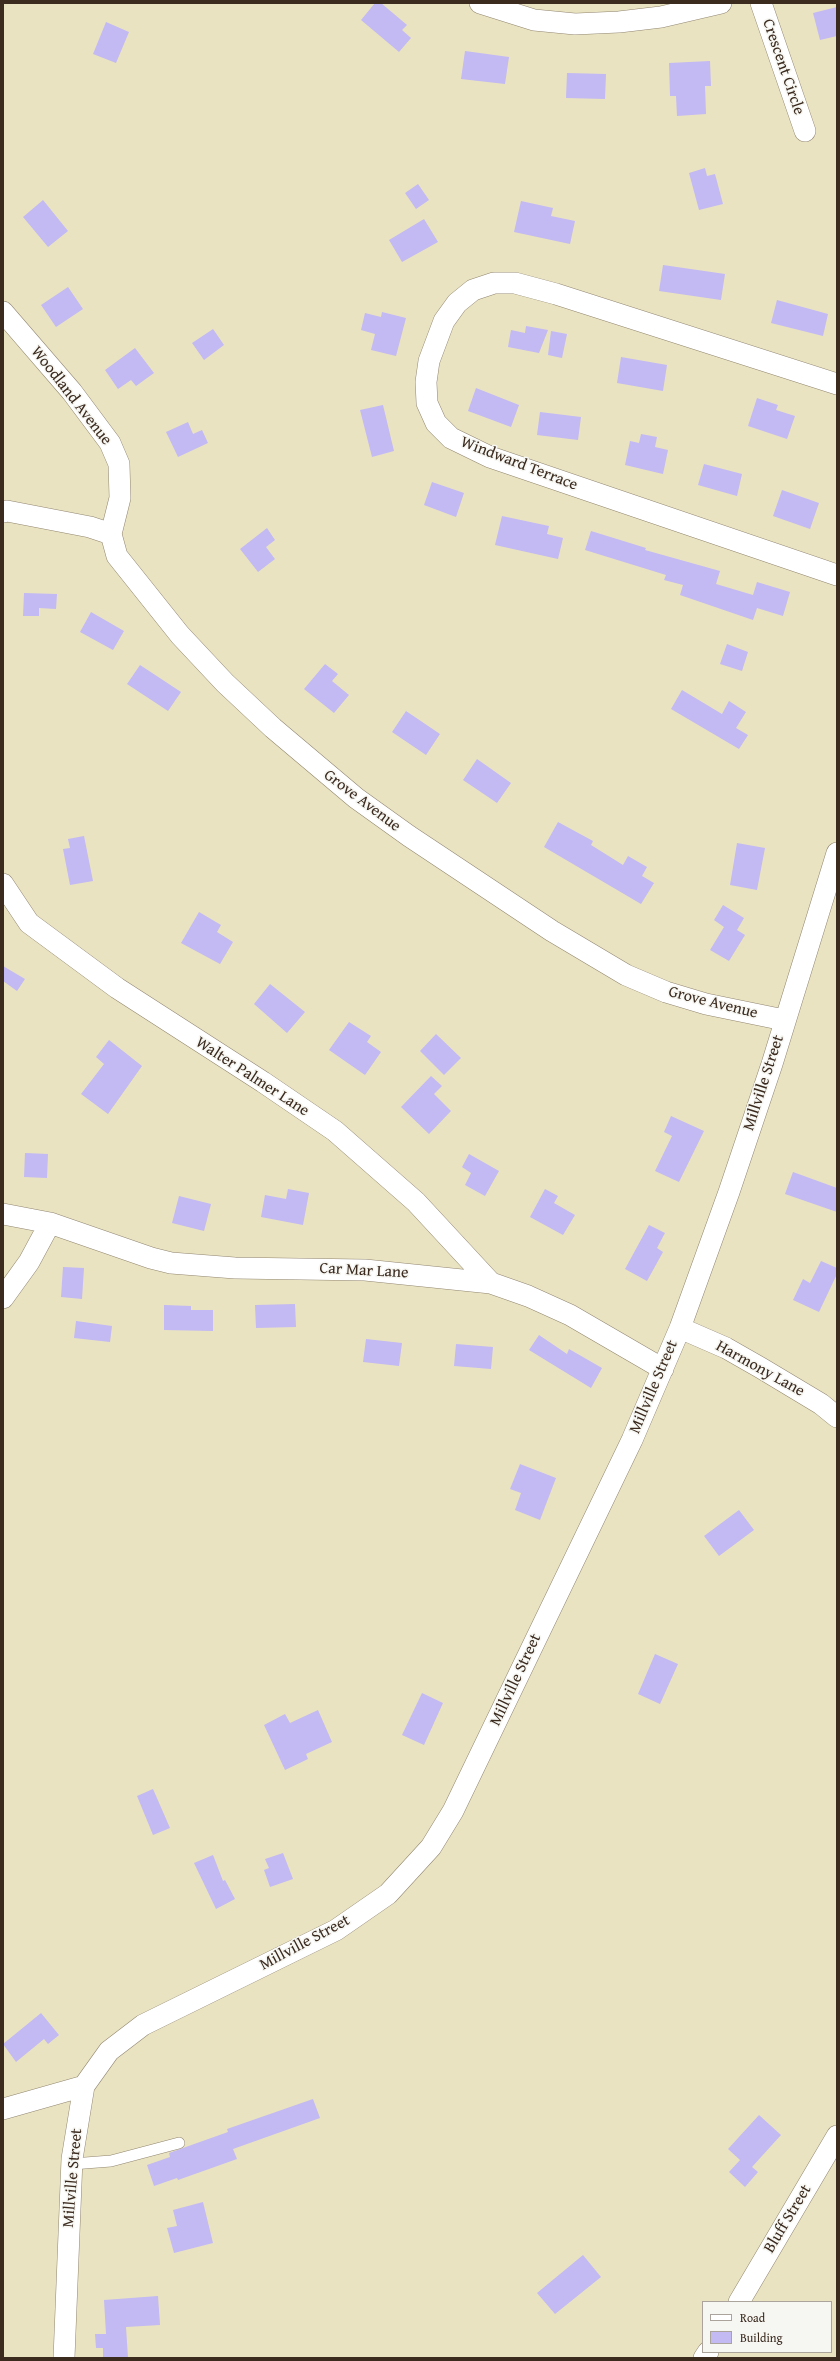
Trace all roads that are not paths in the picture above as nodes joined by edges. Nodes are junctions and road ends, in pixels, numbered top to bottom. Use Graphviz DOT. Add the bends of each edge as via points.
graph roads {
  1 [pos="480,3"];
  2 [pos="721,3"];
  3 [pos="761,3"];
  4 [pos="805,131"];
  5 [pos="3,312"];
  6 [pos="837,384"];
  7 [pos="4,510"];
  8 [pos="111,534"];
  9 [pos="837,575"];
  10 [pos="837,853"];
  11 [pos="3,884"];
  12 [pos="784,1020"];
  13 [pos="3,1214"];
  14 [pos="50,1223"];
  15 [pos="492,1283"];
  16 [pos="3,1298"];
  17 [pos="680,1328"];
  18 [pos="663,1369"];
  19 [pos="837,1417"];
  20 [pos="84,2086"];
  21 [pos="3,2109"];
  22 [pos="837,2136"];
  23 [pos="179,2143"];
  24 [pos="72,2164"];
  25 [pos="740,2301"];
  26 [pos="64,2358"];
  1 -- 2 [label="street" via="534,20 575,24 661,17"];
  3 -- 4 [label="street, Crescent Circle"];
  5 -- 8 [label="street, Woodland Avenue" via="72,392 110,444 119,464 120,498"];
  6 -- 9 [label="street, Windward Terrace" via="556,294 515,283 494,282 474,290 457,303 444,321 429,361 426,382 427,403 436,423 451,438 484,454"];
  7 -- 8 [label="street"];
  8 -- 12 [label="street, Grove Avenue" via="117,556 180,635 225,683 306,757 362,802 552,931 626,975 666,992 706,1004"];
  10 -- 12 [label="street, Millville Street"];
  11 -- 15 [label="street, Walter Palmer Lane" via="29,923 54,942 117,988 264,1082 335,1131 416,1202"];
  12 -- 17 [label="street, Millville Street" via="729,1192"];
  13 -- 14 [label="street, Car Mar Lane"];
  14 -- 15 [label="street, Car Mar Lane" via="171,1263 235,1268 365,1270"];
  14 -- 16 [label="street" via="28,1262"];
  15 -- 18 [label="street, Car Mar Lane" via="570,1315"];
  17 -- 18 [label="street, Millville Street"];
  17 -- 19 [label="street, Harmony Lane" via="726,1348 821,1404"];
  18 -- 20 [label="street, Millville Street" via="632,1440 453,1811 431,1847 388,1894 336,1930 143,2025 109,2051"];
  20 -- 21 [label="street"];
  20 -- 24 [label="street, Millville Street"];
  22 -- 25 [label="street, Bluff Street"];
  23 -- 24 [label="lane" via="111,2161"];
  24 -- 26 [label="street, Millville Street"];
}
